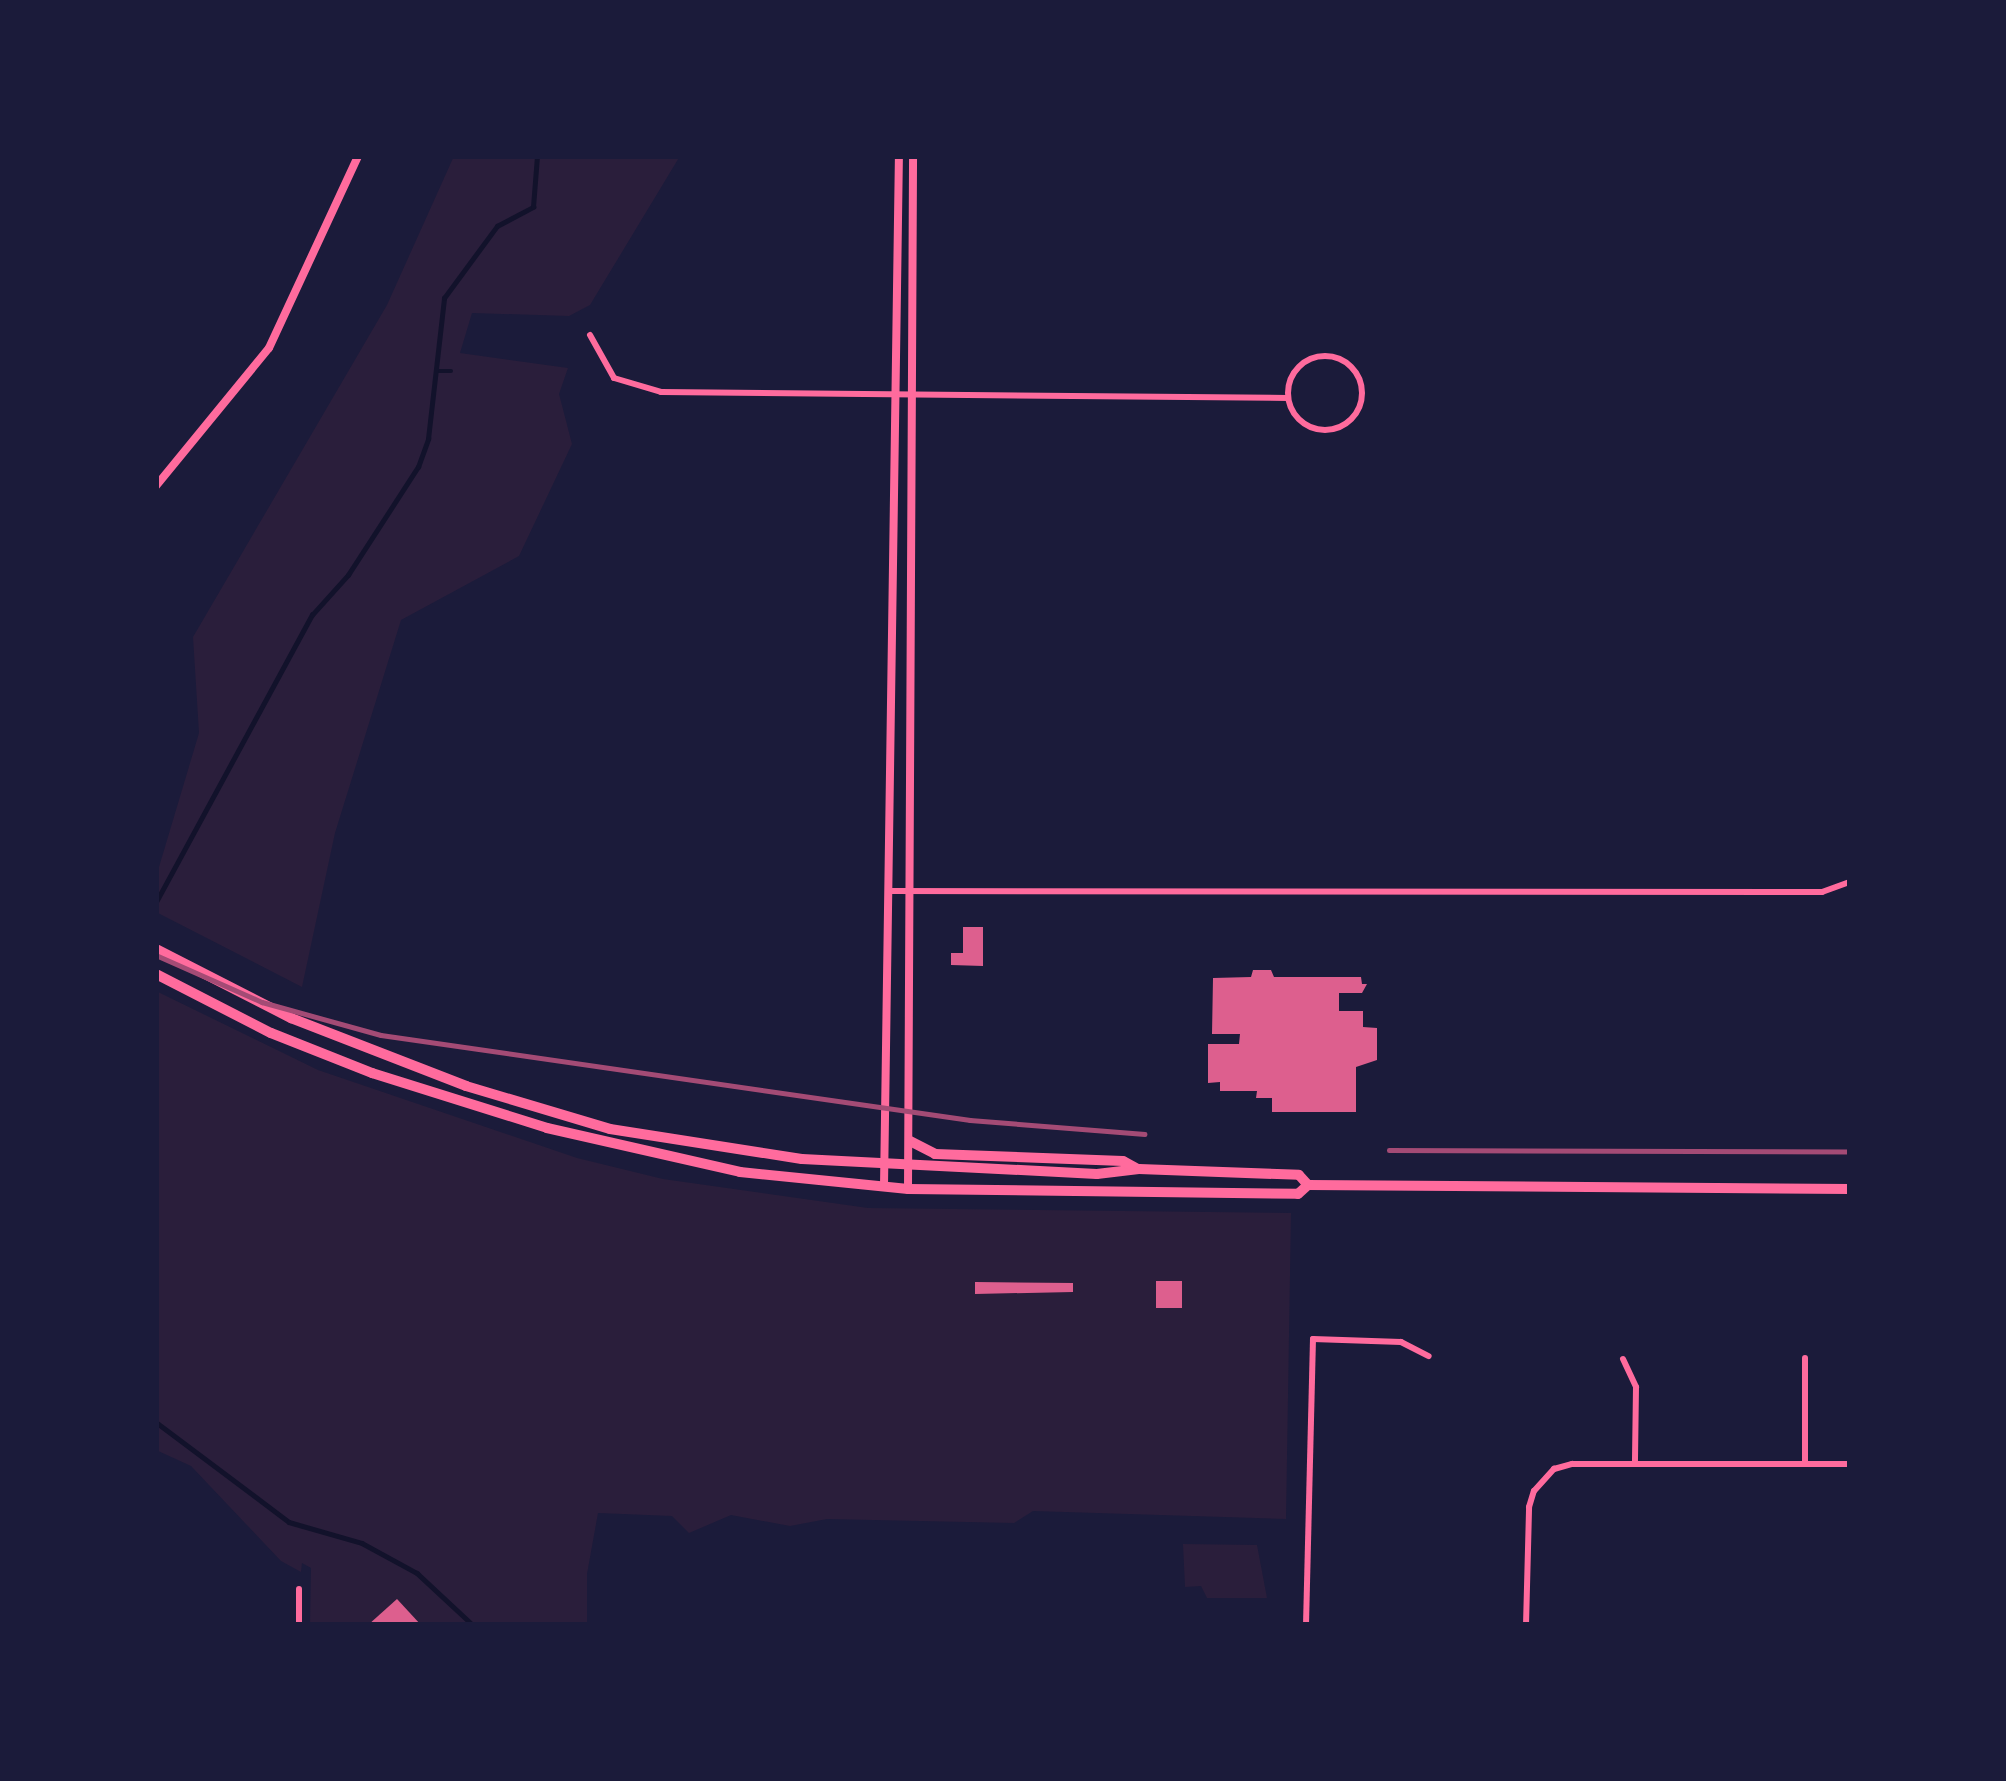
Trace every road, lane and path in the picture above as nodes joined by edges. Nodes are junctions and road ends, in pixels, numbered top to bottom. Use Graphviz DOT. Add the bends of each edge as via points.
graph roads {
  1 [pos="358,156"];
  2 [pos="899,156"];
  3 [pos="913,156"];
  4 [pos="590,335"];
  5 [pos="894,392"];
  6 [pos="915,393"];
  7 [pos="1288,398"];
  8 [pos="156,486"];
  9 [pos="1850,882"];
  10 [pos="912,889"];
  11 [pos="889,891"];
  12 [pos="156,949"];
  13 [pos="156,974"];
  14 [pos="910,1141"];
  15 [pos="885,1165"];
  16 [pos="909,1166"];
  17 [pos="1139,1169"];
  18 [pos="1308,1185"];
  19 [pos="884,1187"];
  20 [pos="908,1189"];
  21 [pos="1850,1189"];
  22 [pos="1429,1356"];
  23 [pos="1805,1358"];
  24 [pos="1623,1359"];
  25 [pos="1635,1463"];
  26 [pos="1804,1464"];
  27 [pos="1850,1464"];
  28 [pos="299,1589"];
  29 [pos="299,1625"];
  30 [pos="1210,1625"];
  31 [pos="1251,1625"];
  32 [pos="1306,1625"];
  33 [pos="1526,1625"];
  1 -- 8 [label="street" via="269,348"];
  2 -- 5 [label="street"];
  3 -- 6 [label="street"];
  4 -- 5 [label="street" via="614,377 661,392"];
  5 -- 6 [label="street"];
  5 -- 11 [label="street"];
  6 -- 7 [label="street"];
  6 -- 10 [label="street"];
  7 -- 7 [label="street" via="1306,426 1329,430 1359,410 1361,385 1348,364 1312,358 1293,374"];
  9 -- 10 [label="street" via="1822,892"];
  10 -- 11 [label="street"];
  10 -- 14 [label="street"];
  11 -- 15 [label="street"];
  12 -- 15 [label="main road" via="292,1018 466,1086 672,1141"];
  13 -- 19 [label="main road" via="300,1045 547,1129 740,1172"];
  14 -- 16 [label="street"];
  14 -- 17 [label="main road" via="935,1154 1123,1161"];
  15 -- 16 [label="main road"];
  15 -- 19 [label="street"];
  16 -- 17 [label="main road"];
  16 -- 20 [label="street"];
  17 -- 18 [label="main road" via="1299,1175"];
  18 -- 20 [label="main road" via="1298,1194"];
  18 -- 21 [label="main road"];
  19 -- 20 [label="main road"];
  22 -- 32 [label="street" via="1401,1342 1313,1339"];
  23 -- 26 [label="street"];
  24 -- 25 [label="street" via="1636,1387"];
  25 -- 26 [label="street"];
  25 -- 33 [label="street" via="1572,1464 1543,1478 1529,1507"];
  26 -- 27 [label="street"];
  28 -- 29 [label="street"];
  30 -- 31 [label="street"];
}
